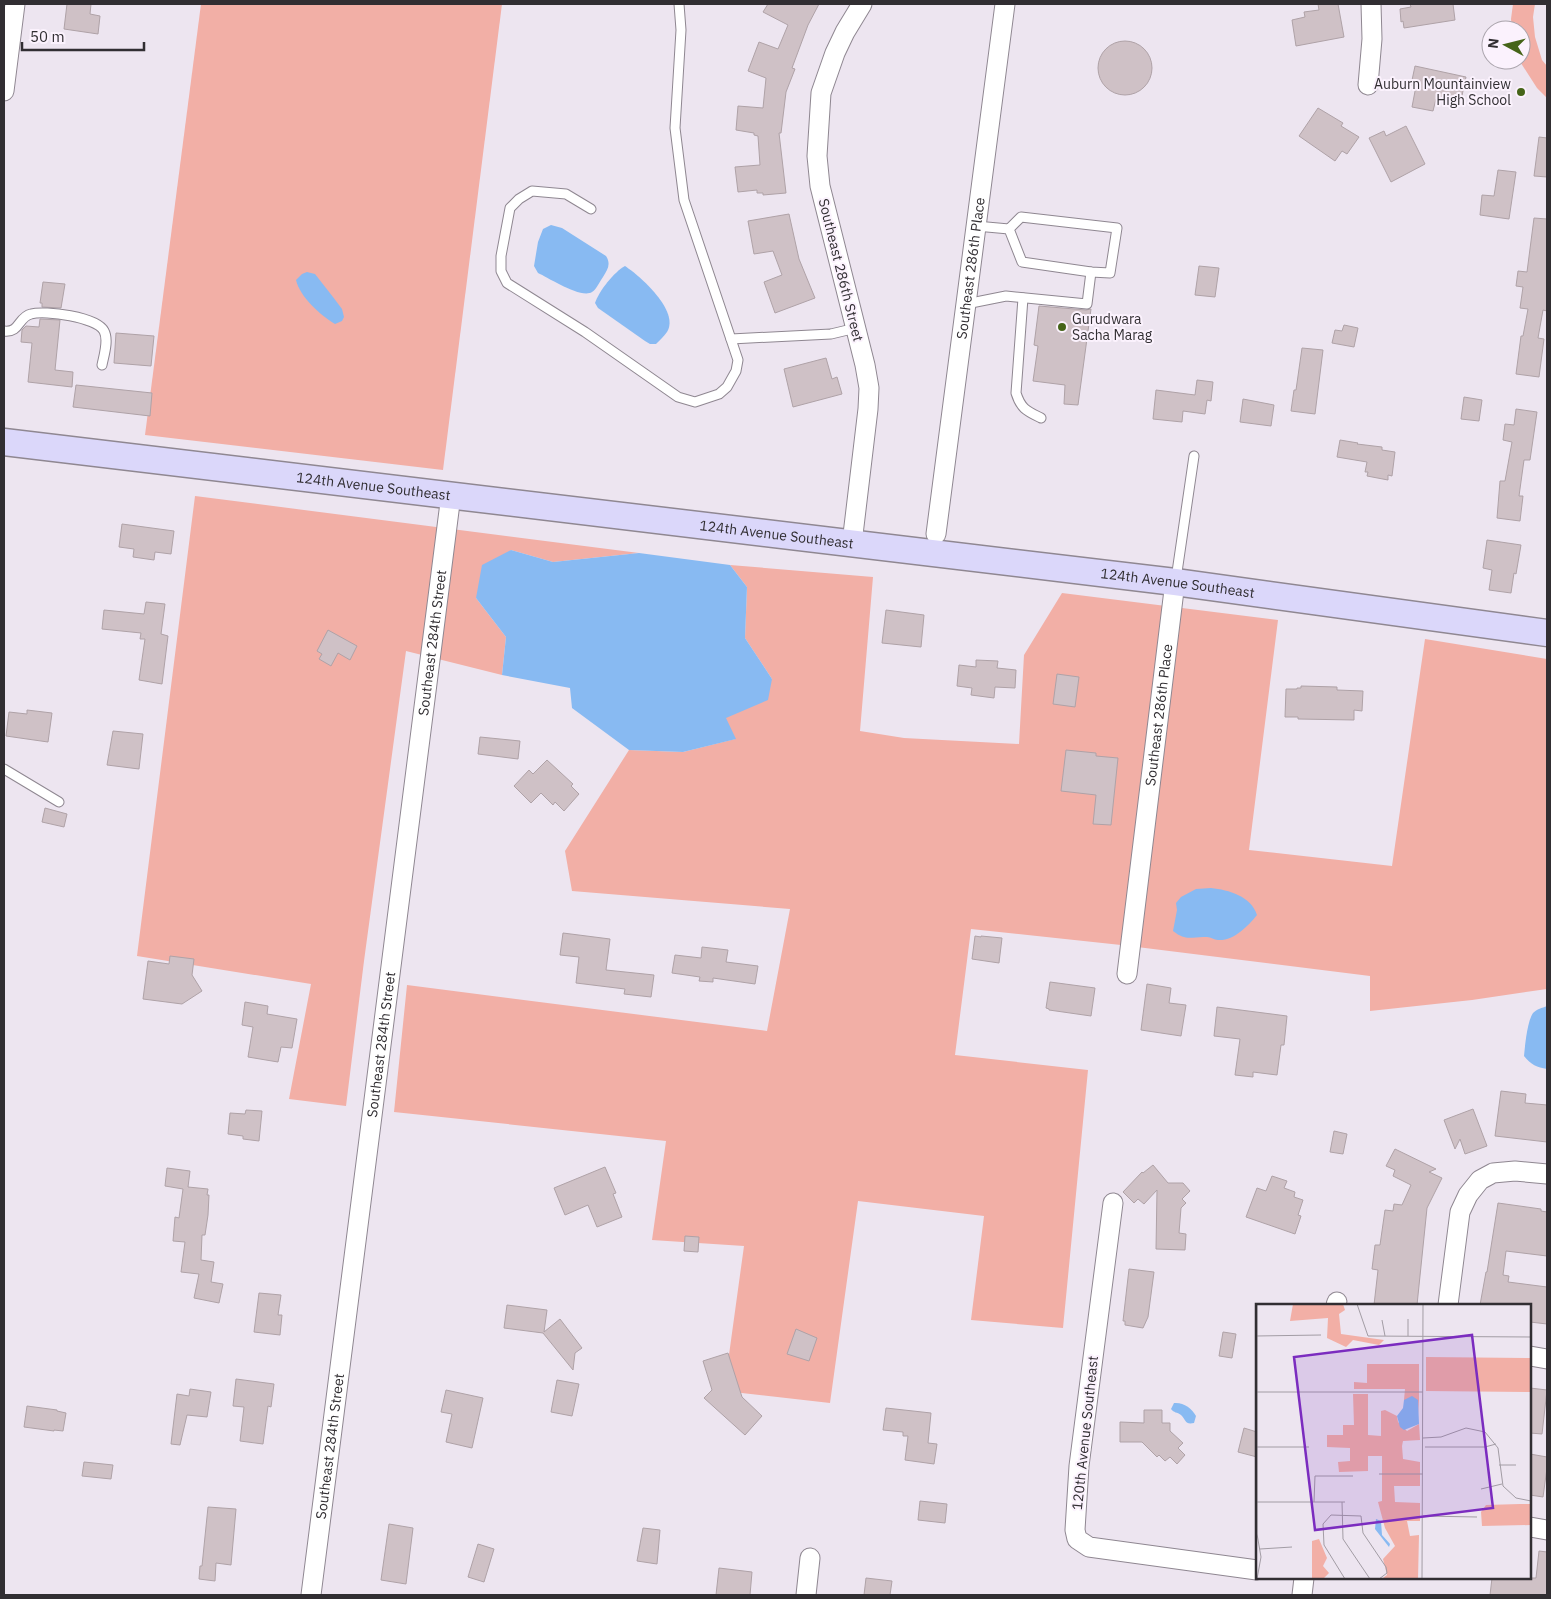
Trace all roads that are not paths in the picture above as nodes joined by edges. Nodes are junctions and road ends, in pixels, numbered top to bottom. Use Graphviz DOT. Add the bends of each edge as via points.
graph roads {
  1 [pos="15,4"];
  2 [pos="679,4"];
  3 [pos="862,4"];
  4 [pos="1005,4"];
  5 [pos="1371,4"];
  6 [pos="1368,85"];
  7 [pos="4,91"];
  8 [pos="591,210"];
  9 [pos="976,226"];
  10 [pos="1009,229"];
  11 [pos="1091,272"];
  12 [pos="1023,298"];
  13 [pos="966,304"];
  14 [pos="856,328"];
  15 [pos="4,331"];
  16 [pos="731,339"];
  17 [pos="102,365"];
  18 [pos="1041,418"];
  19 [pos="4,442"];
  20 [pos="1194,456"];
  21 [pos="451,495"];
  22 [pos="936,534"];
  23 [pos="852,543"];
  24 [pos="1175,582"];
  25 [pos="1547,633"];
  26 [pos="4,769"];
  27 [pos="59,802"];
  28 [pos="1127,974"];
  29 [pos="1547,1174"];
  30 [pos="1112,1203"];
  31 [pos="1448,1304"];
  32 [pos="1531,1356"];
  33 [pos="1547,1359"];
  34 [pos="1531,1527"];
  35 [pos="1547,1530"];
  36 [pos="810,1558"];
  37 [pos="1256,1570"];
  38 [pos="1304,1579"];
  39 [pos="310,1595"];
  40 [pos="806,1595"];
  41 [pos="1302,1595"];
  1 -- 7 [label="street"];
  2 -- 16 [label="lane" via="681,30 675,128 684,200"];
  3 -- 14 [label="street, Southeast 286th Street" via="835,53 821,93 817,156 820,186"];
  4 -- 9 [label="street, Southeast 286th Place"];
  5 -- 6 [label="street"];
  8 -- 16 [label="lane" via="566,194 532,191 519,199 510,208 501,256 501,272 507,283 678,397 695,402 719,394 727,387 738,360"];
  9 -- 10 [label="lane"];
  9 -- 13 [label="street, Southeast 286th Place"];
  10 -- 11 [label="lane" via="1022,262"];
  10 -- 11 [label="lane" via="1021,217 1117,228 1110,273"];
  11 -- 12 [label="lane" via="1087,304"];
  12 -- 13 [label="lane" via="1006,296"];
  12 -- 18 [label="lane" via="1016,393 1025,410"];
  13 -- 22 [label="street, Southeast 286th Place"];
  14 -- 16 [label="lane" via="831,334"];
  14 -- 23 [label="street, Southeast 286th Street" via="869,388"];
  15 -- 17 [label="lane" via="16,329 30,314 90,320 99,325 106,338"];
  19 -- 21 [label="street, 124th Avenue Southeast"];
  20 -- 24 [label="lane, Southeast 286th Place"];
  21 -- 23 [label="street, 124th Avenue Southeast"];
  21 -- 39 [label="street, Southeast 284th Street"];
  23 -- 24 [label="street, 124th Avenue Southeast"];
  24 -- 25 [label="street, 124th Avenue Southeast"];
  24 -- 28 [label="street, Southeast 286th Place"];
  26 -- 27 [label="lane"];
  29 -- 31 [label="street" via="1493,1173 1480,1180 1468,1195 1460,1212"];
  30 -- 37 [label="street, 120th Avenue Southeast" via="1078,1466 1077,1539 1089,1547"];
  32 -- 33 [label="street"];
  34 -- 35 [label="street"];
  36 -- 40 [label="street"];
  38 -- 41 [label="street"];
}
